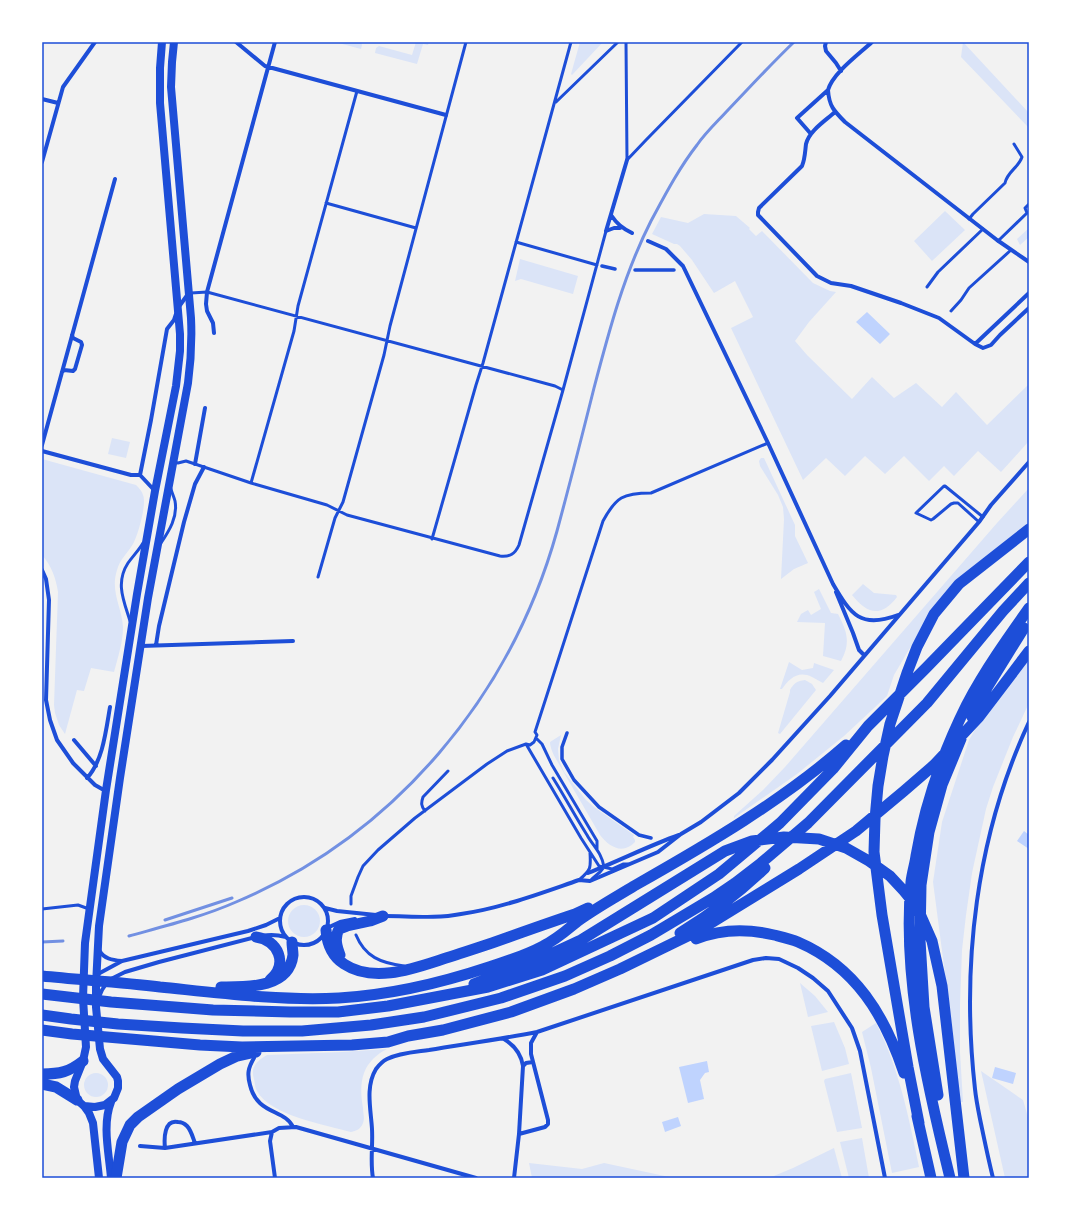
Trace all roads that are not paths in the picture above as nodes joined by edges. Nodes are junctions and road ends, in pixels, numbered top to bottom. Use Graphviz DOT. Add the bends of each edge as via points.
graph roads {
  1 [pos="94,42"];
  2 [pos="162,42"];
  3 [pos="174,42"];
  4 [pos="236,42"];
  5 [pos="275,42"];
  6 [pos="466,42"];
  7 [pos="571,42"];
  8 [pos="618,42"];
  9 [pos="626,42"];
  10 [pos="742,42"];
  11 [pos="826,42"];
  12 [pos="872,42"];
  13 [pos="269,67"];
  14 [pos="841,71"];
  15 [pos="828,90"];
  16 [pos="357,91"];
  17 [pos="42,99"];
  18 [pos="555,103"];
  19 [pos="58,104"];
  20 [pos="835,112"];
  21 [pos="446,115"];
  22 [pos="811,134"];
  23 [pos="1014,144"];
  24 [pos="627,160"];
  25 [pos="42,162"];
  26 [pos="115,179"];
  27 [pos="326,203"];
  28 [pos="1029,204"];
  29 [pos="611,215"];
  30 [pos="970,219"];
  31 [pos="416,228"];
  32 [pos="621,228"];
  33 [pos="984,230"];
  34 [pos="606,231"];
  35 [pos="632,233"];
  36 [pos="648,241"];
  37 [pos="998,241"];
  38 [pos="516,242"];
  39 [pos="1011,250"];
  40 [pos="1029,262"];
  41 [pos="597,264"];
  42 [pos="602,266"];
  43 [pos="615,268"];
  44 [pos="635,270"];
  45 [pos="674,270"];
  46 [pos="927,287"];
  47 [pos="208,292"];
  48 [pos="189,293"];
  49 [pos="1029,293"];
  50 [pos="178,308"];
  51 [pos="1029,308"];
  52 [pos="951,311"];
  53 [pos="296,316"];
  54 [pos="214,334"];
  55 [pos="72,335"];
  56 [pos="387,341"];
  57 [pos="975,344"];
  58 [pos="482,367"];
  59 [pos="62,373"];
  60 [pos="563,390"];
  61 [pos="205,408"];
  62 [pos="768,443"];
  63 [pos="42,445"];
  64 [pos="42,451"];
  65 [pos="173,462"];
  66 [pos="1029,462"];
  67 [pos="195,464"];
  68 [pos="204,467"];
  69 [pos="140,475"];
  70 [pos="251,483"];
  71 [pos="155,491"];
  72 [pos="338,511"];
  73 [pos="983,517"];
  74 [pos="979,522"];
  75 [pos="1029,529"];
  76 [pos="147,536"];
  77 [pos="432,539"];
  78 [pos="1029,562"];
  79 [pos="42,570"];
  80 [pos="318,577"];
  81 [pos="1029,583"];
  82 [pos="833,584"];
  83 [pos="1029,608"];
  84 [pos="899,615"];
  85 [pos="1029,620"];
  86 [pos="132,627"];
  87 [pos="293,641"];
  88 [pos="156,645"];
  89 [pos="141,646"];
  90 [pos="1029,651"];
  91 [pos="864,654"];
  92 [pos="110,707"];
  93 [pos="1029,722"];
  94 [pos="868,726"];
  95 [pos="567,733"];
  96 [pos="537,739"];
  97 [pos="74,740"];
  98 [pos="526,744"];
  99 [pos="96,766"];
  100 [pos="448,771"];
  101 [pos="87,778"];
  102 [pos="553,778"];
  103 [pos="106,790"];
  104 [pos="425,811"];
  105 [pos="808,824"];
  106 [pos="681,834"];
  107 [pos="651,838"];
  108 [pos="598,848"];
  109 [pos="590,853"];
  110 [pos="629,864"];
  111 [pos="604,866"];
  112 [pos="588,873"];
  113 [pos="579,880"];
  114 [pos="590,881"];
  115 [pos="626,891"];
  116 [pos="351,904"];
  117 [pos="325,908"];
  118 [pos="42,909"];
  119 [pos="89,909"];
  120 [pos="383,916"];
  121 [pos="280,918"];
  122 [pos="327,929"];
  123 [pos="356,935"];
  124 [pos="256,937"];
  125 [pos="289,940"];
  126 [pos="98,944"];
  127 [pos="122,961"];
  128 [pos="345,964"];
  129 [pos="413,968"];
  130 [pos="620,969"];
  131 [pos="96,975"];
  132 [pos="42,976"];
  133 [pos="436,978"];
  134 [pos="448,979"];
  135 [pos="266,984"];
  136 [pos="158,986"];
  137 [pos="395,987"];
  138 [pos="42,994"];
  139 [pos="446,995"];
  140 [pos="346,997"];
  141 [pos="83,998"];
  142 [pos="96,1007"];
  143 [pos="42,1015"];
  144 [pos="118,1024"];
  145 [pos="42,1030"];
  146 [pos="537,1032"];
  147 [pos="408,1036"];
  148 [pos="503,1039"];
  149 [pos="352,1045"];
  150 [pos="254,1058"];
  151 [pos="83,1061"];
  152 [pos="533,1062"];
  153 [pos="523,1066"];
  154 [pos="42,1074"];
  155 [pos="42,1084"];
  156 [pos="111,1102"];
  157 [pos="80,1103"];
  158 [pos="919,1123"];
  159 [pos="293,1127"];
  160 [pos="272,1132"];
  161 [pos="519,1134"];
  162 [pos="195,1143"];
  163 [pos="140,1146"];
  164 [pos="165,1148"];
  165 [pos="371,1148"];
  166 [pos="99,1178"];
  167 [pos="111,1178"];
  168 [pos="116,1178"];
  169 [pos="275,1178"];
  170 [pos="373,1178"];
  171 [pos="476,1178"];
  172 [pos="514,1178"];
  173 [pos="885,1178"];
  174 [pos="931,1178"];
  175 [pos="951,1178"];
  176 [pos="964,1178"];
  177 [pos="993,1178"];
  1 -- 19 [label="street" via="63,87"];
  2 -- 50 [label="main road" via="160,103"];
  3 -- 48 [label="main road" via="172,100"];
  4 -- 13 [label="street"];
  5 -- 13 [label="street"];
  6 -- 21 [label="lane"];
  7 -- 18 [label="lane"];
  8 -- 18 [label="lane"];
  9 -- 24 [label="lane"];
  10 -- 24 [label="lane"];
  11 -- 14 [label="street" via="826,51"];
  12 -- 14 [label="street"];
  13 -- 16 [label="street"];
  13 -- 47 [label="street"];
  14 -- 15 [label="street" via="834,77"];
  15 -- 20 [label="street"];
  15 -- 22 [label="street" via="797,118"];
  16 -- 21 [label="street"];
  16 -- 27 [label="lane"];
  17 -- 19 [label="street"];
  18 -- 38 [label="lane"];
  19 -- 25 [label="street"];
  20 -- 22 [label="street"];
  20 -- 30 [label="street" via="862,136"];
  21 -- 31 [label="lane"];
  22 -- 57 [label="street" via="806,144 802,166 759,208 758,215 816,276 939,318"];
  23 -- 30 [label="lane" via="1022,157 1020,162 1006,177 1005,183"];
  24 -- 29 [label="street"];
  26 -- 55 [label="street"];
  27 -- 31 [label="lane"];
  27 -- 53 [label="lane"];
  28 -- 37 [label="lane" via="1025,208 1027,213"];
  29 -- 32 [label="street"];
  29 -- 34 [label="street"];
  30 -- 33 [label="street"];
  31 -- 56 [label="lane"];
  32 -- 34 [label="street"];
  32 -- 35 [label="street"];
  33 -- 37 [label="street"];
  33 -- 46 [label="lane" via="938,272"];
  34 -- 41 [label="lane"];
  36 -- 62 [label="street" via="666,249 683,266"];
  37 -- 39 [label="street"];
  38 -- 41 [label="lane"];
  38 -- 58 [label="lane"];
  39 -- 40 [label="street"];
  39 -- 52 [label="lane" via="969,288"];
  41 -- 60 [label="lane"];
  42 -- 43 [label="street"];
  44 -- 45 [label="street"];
  47 -- 48 [label="lane"];
  47 -- 53 [label="lane"];
  47 -- 54 [label="street" via="206,304"];
  48 -- 50 [label="street"];
  48 -- 65 [label="main road" via="190,366"];
  49 -- 57 [label="street"];
  50 -- 69 [label="street" via="174,320 167,329"];
  50 -- 71 [label="main road" via="179,369"];
  51 -- 57 [label="street" via="991,345 983,348"];
  53 -- 56 [label="lane"];
  53 -- 70 [label="lane"];
  55 -- 59 [label="street"];
  55 -- 59 [label="street" via="82,344 77,363 75,369 64,370"];
  56 -- 58 [label="lane"];
  56 -- 72 [label="lane" via="343,502"];
  58 -- 60 [label="lane"];
  58 -- 77 [label="lane"];
  59 -- 63 [label="street"];
  60 -- 77 [label="lane" via="517,550 509,556 500,556"];
  61 -- 67 [label="street"];
  62 -- 82 [label="street"];
  62 -- 96 [label="lane" via="651,493 624,496 616,501 603,521 536,732"];
  64 -- 69 [label="street" via="131,475"];
  65 -- 67 [label="lane"];
  65 -- 89 [label="main road"];
  66 -- 73 [label="street"];
  67 -- 68 [label="lane"];
  68 -- 70 [label="lane"];
  68 -- 88 [label="street" via="195,484 184,522"];
  69 -- 71 [label="street"];
  70 -- 72 [label="lane" via="327,505"];
  71 -- 76 [label="main road"];
  72 -- 77 [label="lane"];
  72 -- 80 [label="lane"];
  73 -- 74 [label="street"];
  73 -- 74 [label="lane" via="945,486 916,514 928,520 933,519 951,504 958,503"];
  74 -- 84 [label="street"];
  75 -- 158 [label="highway" via="959,584 934,614 917,647 905,680 890,724 883,756 878,786 874,852 891,972"];
  76 -- 86 [label="main road"];
  76 -- 86 [label="lane" via="128,563 121,579 121,593"];
  78 -- 94 [label="highway"];
  79 -- 101 [label="street" via="49,600 46,700 48,714 57,740"];
  81 -- 105 [label="highway" via="927,703"];
  82 -- 84 [label="street" via="849,609 858,617 880,620"];
  82 -- 91 [label="street" via="859,650"];
  83 -- 175 [label="highway" via="976,688 947,747 920,830 912,882 909,936 915,1006 932,1102"];
  84 -- 91 [label="street"];
  85 -- 175 [label="highway" via="988,686 965,730 942,785 929,832 921,885 920,940 924,1007"];
  86 -- 103 [label="main road"];
  87 -- 88 [label="street"];
  88 -- 89 [label="street"];
  89 -- 126 [label="main road"];
  90 -- 130 [label="highway" via="979,717 934,765 856,831 698,931"];
  91 -- 106 [label="street" via="830,696 739,793"];
  92 -- 99 [label="street"];
  93 -- 177 [label="street" via="1005,779 987,843 971,946 971,1047 975,1091"];
  94 -- 115 [label="highway" via="827,761 765,807"];
  94 -- 139 [label="highway" via="833,769 780,823 719,874 653,918 542,970 488,987"];
  95 -- 107 [label="street" via="562,747 562,759 574,780 599,807 639,835"];
  96 -- 98 [label="lane" via="530,745"];
  96 -- 108 [label="lane" via="597,841"];
  97 -- 99 [label="street"];
  98 -- 104 [label="lane" via="507,751 487,764"];
  98 -- 109 [label="lane"];
  99 -- 101 [label="street"];
  100 -- 104 [label="lane" via="423,797 421,802"];
  101 -- 103 [label="street"];
  102 -- 108 [label="lane" via="592,844"];
  103 -- 119 [label="main road"];
  104 -- 116 [label="lane" via="378,850 363,866 352,892"];
  105 -- 130 [label="highway" via="773,861 720,907"];
  105 -- 144 [label="highway" via="735,883 650,935 565,976 501,998 424,1017 302,1031 243,1031"];
  106 -- 110 [label="street" via="658,852"];
  106 -- 111 [label="street" via="656,842"];
  108 -- 111 [label="lane"];
  109 -- 111 [label="lane" via="599,866"];
  109 -- 112 [label="lane"];
  110 -- 111 [label="lane" via="612,869"];
  110 -- 114 [label="street"];
  111 -- 112 [label="street"];
  111 -- 114 [label="lane"];
  112 -- 113 [label="lane"];
  113 -- 114 [label="street"];
  113 -- 120 [label="street" via="513,902 460,915"];
  115 -- 129 [label="highway" via="575,914"];
  115 -- 134 [label="highway" via="579,920 544,946 508,961"];
  117 -- 120 [label="street"];
  117 -- 121 [label="street" via="311,897 298,897 285,905"];
  117 -- 122 [label="street" via="328,914"];
  118 -- 119 [label="lane" via="78,905"];
  119 -- 141 [label="main road"];
  120 -- 122 [label="street" via="348,920"];
  120 -- 128 [label="highway" via="339,930 336,941"];
  121 -- 125 [label="street" via="282,932"];
  121 -- 127 [label="street" via="266,926 248,931"];
  122 -- 125 [label="street" via="318,941 312,944 298,945"];
  122 -- 128 [label="highway" via="333,953"];
  123 -- 129 [label="lane" via="360,945 372,957 390,964"];
  124 -- 125 [label="street" via="269,934 280,935"];
  124 -- 135 [label="highway" via="271,942 277,948 280,960 278,969"];
  124 -- 142 [label="street" via="125,972 105,985"];
  125 -- 135 [label="highway" via="293,954 286,972"];
  126 -- 127 [label="street" via="104,957"];
  126 -- 131 [label="main road"];
  127 -- 131 [label="street"];
  128 -- 129 [label="highway" via="359,971 373,973"];
  130 -- 147 [label="highway" via="574,990 511,1012 443,1030"];
  130 -- 158 [label="highway" via="709,934 733,931 761,932 796,941 816,951 860,987 884,1023 897,1052"];
  131 -- 141 [label="street" via="87,983"];
  131 -- 142 [label="main road"];
  132 -- 136 [label="highway"];
  133 -- 134 [label="lane"];
  134 -- 140 [label="highway" via="403,990"];
  135 -- 136 [label="highway" via="252,987"];
  136 -- 140 [label="highway" via="258,996"];
  137 -- 140 [label="lane"];
  138 -- 139 [label="highway" via="213,1010 290,1012 338,1012"];
  139 -- 176 [label="highway" via="540,959 581,940 725,851 752,841 784,837 819,839 846,848 890,876 904,891 917,907 932,941 942,986"];
  141 -- 151 [label="main road" via="86,1047"];
  142 -- 156 [label="main road" via="100,1049 103,1059 114,1072 118,1082 117,1094"];
  143 -- 144 [label="highway"];
  144 -- 147 [label="highway" via="166,1034 241,1041 347,1041"];
  145 -- 149 [label="highway" via="200,1045"];
  146 -- 148 [label="street"];
  146 -- 152 [label="street" via="531,1043"];
  146 -- 173 [label="street" via="753,960 779,960 798,968 828,991 852,1028 860,1051"];
  147 -- 149 [label="highway" via="388,1042"];
  148 -- 153 [label="street" via="517,1050"];
  148 -- 165 [label="street" via="400,1055 382,1062 370,1084"];
  149 -- 168 [label="highway" via="328,1050 250,1052 220,1064 144,1112 130,1125 122,1142"];
  150 -- 159 [label="street" via="248,1071 254,1097 264,1107 286,1118"];
  151 -- 154 [label="highway" via="64,1073"];
  151 -- 157 [label="main road" via="74,1087"];
  152 -- 153 [label="street"];
  152 -- 161 [label="street" via="548,1124"];
  153 -- 161 [label="street"];
  155 -- 157 [label="highway" via="56,1087"];
  156 -- 157 [label="main road" via="100,1107"];
  156 -- 167 [label="main road" via="106,1120"];
  157 -- 166 [label="main road" via="89,1113 93,1123"];
  158 -- 174 [label="highway"];
  159 -- 160 [label="street" via="279,1128"];
  159 -- 165 [label="street"];
  160 -- 162 [label="street"];
  160 -- 169 [label="street" via="270,1142"];
  161 -- 172 [label="street"];
  162 -- 164 [label="street"];
  162 -- 164 [label="street" via="187,1126 174,1122 165,1132"];
  163 -- 164 [label="street"];
  165 -- 170 [label="street"];
  165 -- 171 [label="street"];
}
